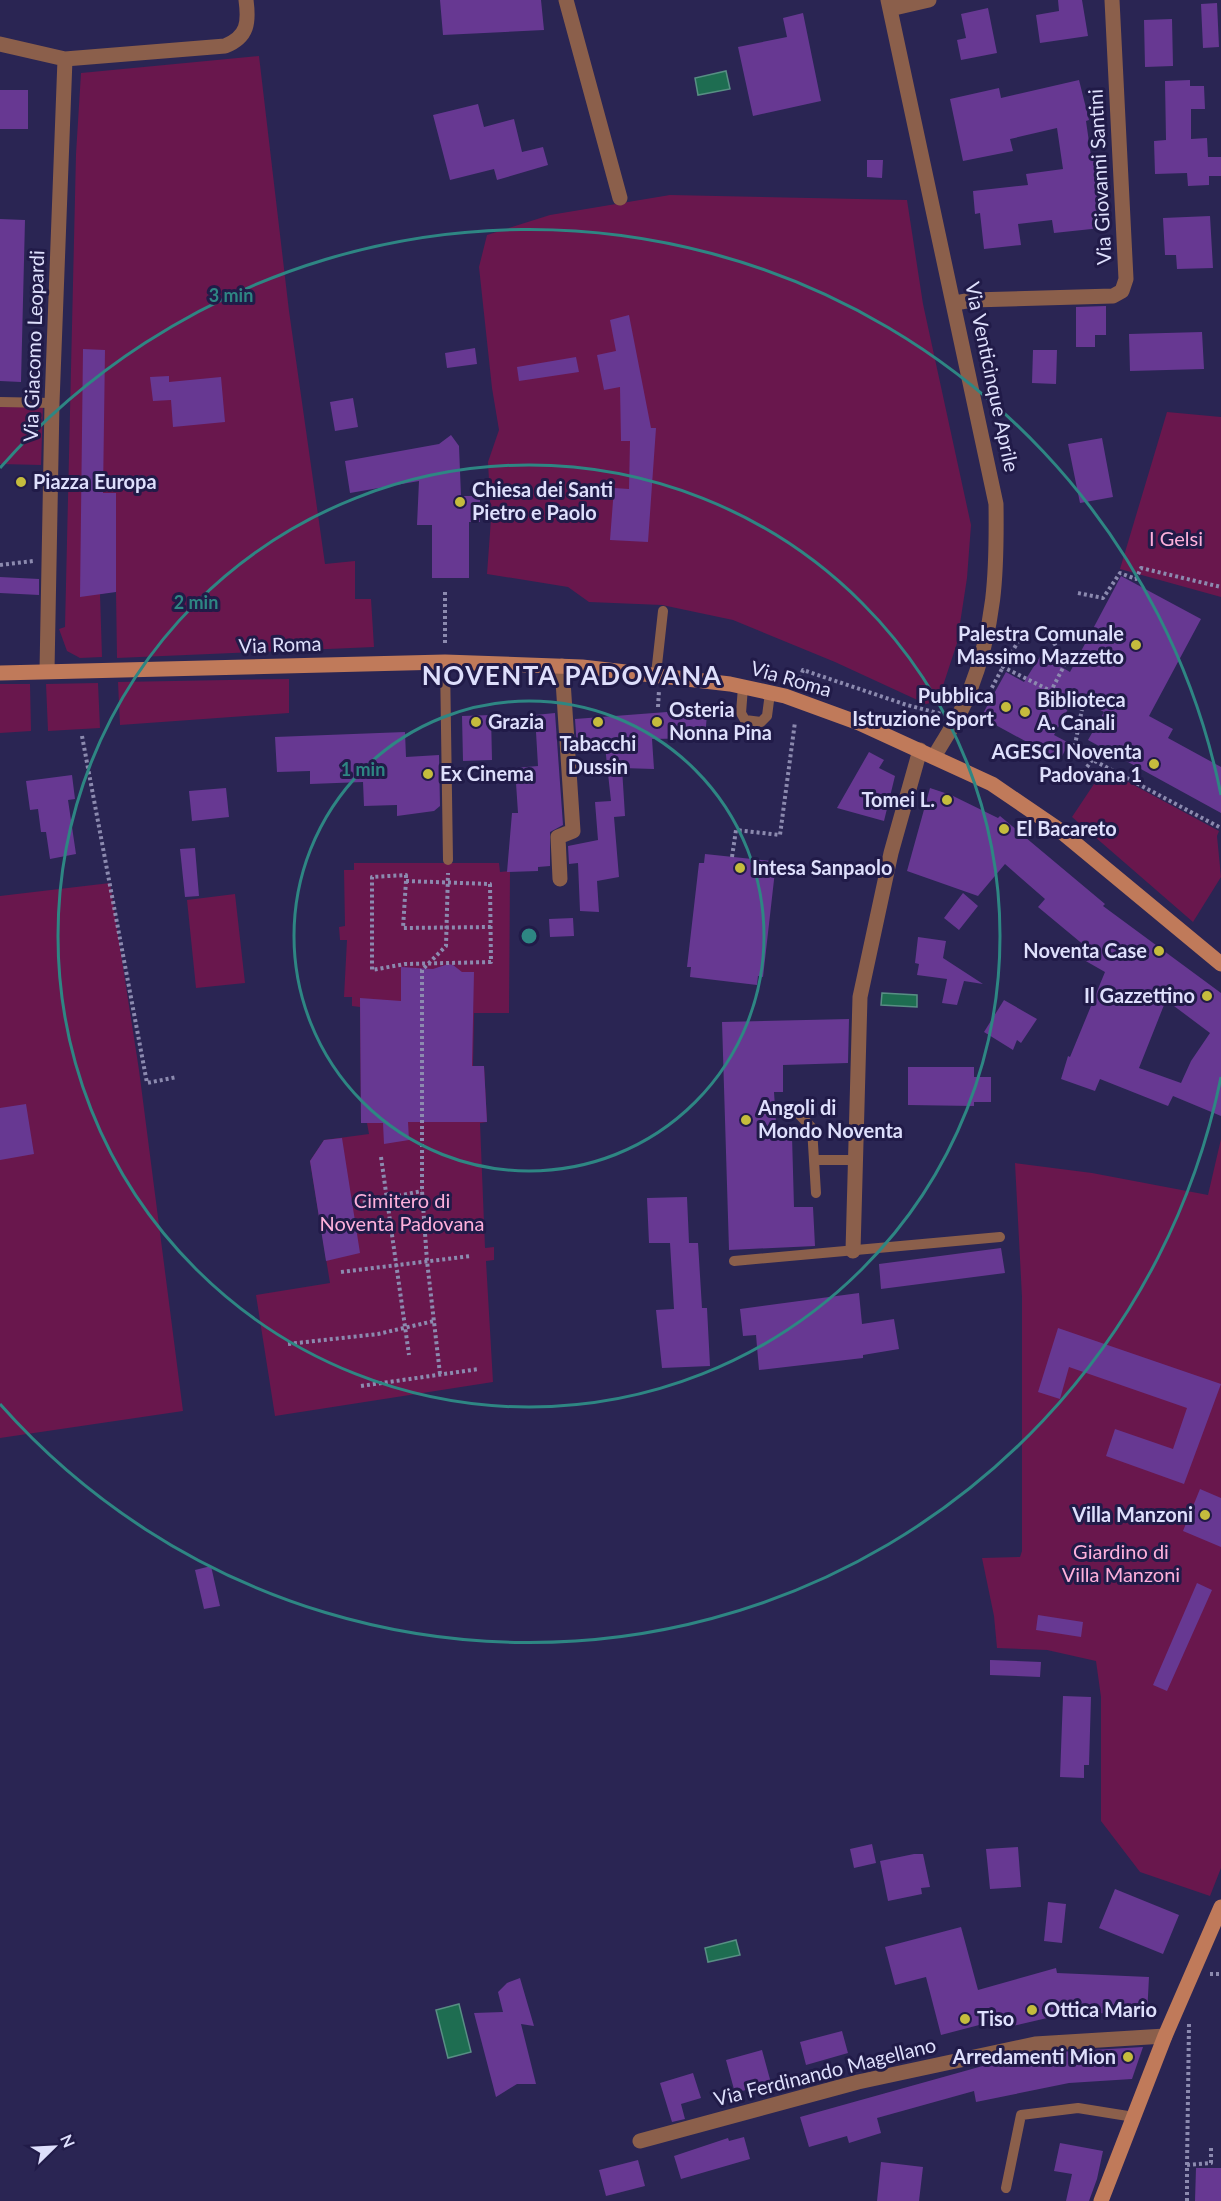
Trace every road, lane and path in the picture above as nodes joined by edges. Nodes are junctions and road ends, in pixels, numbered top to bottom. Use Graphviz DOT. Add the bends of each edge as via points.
graph roads {
  1 [pos="246,0"];
  2 [pos="566,0"];
  3 [pos="929,0"];
  4 [pos="1112,0"];
  5 [pos="889,4"];
  6 [pos="0,44"];
  7 [pos="65,59"];
  8 [pos="620,198"];
  9 [pos="955,303"];
  10 [pos="0,402"];
  11 [pos="52,403"];
  12 [pos="49,560"];
  13 [pos="0,565"];
  14 [pos="1221,587"];
  15 [pos="445,592"];
  16 [pos="1078,593"];
  17 [pos="663,611"];
  18 [pos="1022,635"];
  19 [pos="1054,642"];
  20 [pos="445,662"];
  21 [pos="561,666"];
  22 [pos="47,671"];
  23 [pos="0,673"];
  24 [pos="656,674"];
  25 [pos="798,685"];
  26 [pos="743,687"];
  27 [pos="1051,691"];
  28 [pos="770,693"];
  29 [pos="957,717"];
  30 [pos="795,722"];
  31 [pos="82,736"];
  32 [pos="920,750"];
  33 [pos="934,757"];
  34 [pos="1092,760"];
  35 [pos="1087,767"];
  36 [pos="1221,828"];
  37 [pos="732,857"];
  38 [pos="448,860"];
  39 [pos="560,879"];
  40 [pos="406,881"];
  41 [pos="447,884"];
  42 [pos="490,927"];
  43 [pos="447,928"];
  44 [pos="429,963"];
  45 [pos="1221,964"];
  46 [pos="177,1077"];
  47 [pos="797,1112"];
  48 [pos="381,1157"];
  49 [pos="814,1160"];
  50 [pos="856,1160"];
  51 [pos="422,1191"];
  52 [pos="816,1193"];
  53 [pos="387,1198"];
  54 [pos="357,1204"];
  55 [pos="1000,1237"];
  56 [pos="854,1251"];
  57 [pos="471,1256"];
  58 [pos="427,1261"];
  59 [pos="734,1261"];
  60 [pos="397,1265"];
  61 [pos="341,1272"];
  62 [pos="434,1321"];
  63 [pos="405,1328"];
  64 [pos="288,1344"];
  65 [pos="409,1355"];
  66 [pos="479,1370"];
  67 [pos="440,1374"];
  68 [pos="361,1386"];
  69 [pos="1221,1907"];
  70 [pos="1189,2023"];
  71 [pos="1165,2036"];
  72 [pos="1134,2117"];
  73 [pos="640,2141"];
  74 [pos="1211,2148"];
  75 [pos="1187,2165"];
  76 [pos="1006,2188"];
  77 [pos="1101,2201"];
  78 [pos="1187,2201"];
  1 -- 7 [label="street" via="249,20 244,33 225,46"];
  2 -- 8 [label="street"];
  3 -- 5 [label="street"];
  4 -- 9 [label="street, Via Giovanni Santini" via="1126,279 1122,291 1113,296"];
  5 -- 9 [label="street, Via Venticinque Aprile"];
  6 -- 7 [label="street"];
  7 -- 11 [label="street, Via Giacomo Leopardi"];
  9 -- 29 [label="street, Via Venticinque Aprile" via="996,504 997,575 990,628 969,694"];
  10 -- 11 [label="lane"];
  11 -- 12 [label="street, Via Giacomo Leopardi"];
  12 -- 13 [label="path"];
  12 -- 22 [label="street, Via Giacomo Leopardi"];
  14 -- 16 [label="path" via="1141,568 1136,579 1120,573 1103,598"];
  15 -- 20 [label="path"];
  17 -- 24 [label="lane"];
  18 -- 27 [label="path" via="1003,667"];
  19 -- 27 [label="path" via="1066,662"];
  20 -- 21 [label="street, Via Roma"];
  20 -- 22 [label="street, Via Roma"];
  20 -- 38 [label="lane"];
  21 -- 24 [label="street, Via Roma"];
  21 -- 39 [label="street" via="573,831 558,837"];
  22 -- 23 [label="street, Via Roma"];
  24 -- 26 [label="street, Via Roma"];
  25 -- 29 [label="path" via="803,670 907,705"];
  26 -- 28 [label="street, Via Roma"];
  26 -- 28 [label="lane" via="741,713 751,722 761,722 767,716"];
  27 -- 34 [label="path" via="1082,709 1074,750"];
  28 -- 32 [label="street, Via Roma" via="799,700"];
  29 -- 33 [label="street, Via Venticinque Aprile"];
  30 -- 37 [label="path" via="780,835 736,830"];
  31 -- 46 [label="path" via="147,1083"];
  32 -- 33 [label="street, Via Roma"];
  32 -- 50 [label="street" via="891,853 860,997"];
  33 -- 45 [label="street, Via Roma" via="992,784 1059,829"];
  34 -- 35 [label="path"];
  34 -- 36 [label="path"];
  38 -- 41 [label="path"];
  40 -- 41 [label="path"];
  40 -- 43 [label="path" via="403,928"];
  40 -- 44 [label="path" via="406,875 372,876 372,970"];
  41 -- 42 [label="path" via="490,884"];
  41 -- 43 [label="path"];
  42 -- 43 [label="path"];
  42 -- 44 [label="path" via="491,962"];
  43 -- 44 [label="path" via="446,946"];
  44 -- 51 [label="path" via="422,970"];
  47 -- 49 [label="lane" via="812,1128"];
  48 -- 53 [label="path"];
  49 -- 50 [label="lane"];
  49 -- 52 [label="lane"];
  50 -- 56 [label="street"];
  51 -- 53 [label="path"];
  51 -- 58 [label="path"];
  53 -- 54 [label="path"];
  53 -- 60 [label="path"];
  55 -- 56 [label="lane"];
  56 -- 59 [label="lane"];
  57 -- 58 [label="path"];
  58 -- 60 [label="path"];
  58 -- 62 [label="path"];
  60 -- 61 [label="path"];
  60 -- 63 [label="path"];
  62 -- 63 [label="path"];
  62 -- 67 [label="path"];
  63 -- 64 [label="path"];
  63 -- 65 [label="path"];
  66 -- 67 [label="path"];
  67 -- 68 [label="path"];
  69 -- 71 [label="street"];
  70 -- 75 [label="path"];
  71 -- 72 [label="street"];
  71 -- 73 [label="street, Via Ferdinando Magellano" via="1035,2043 858,2082"];
  72 -- 76 [label="lane" via="1078,2108 1022,2115"];
  72 -- 77 [label="street"];
  74 -- 75 [label="path" via="1212,2163"];
  75 -- 78 [label="path"];
}
